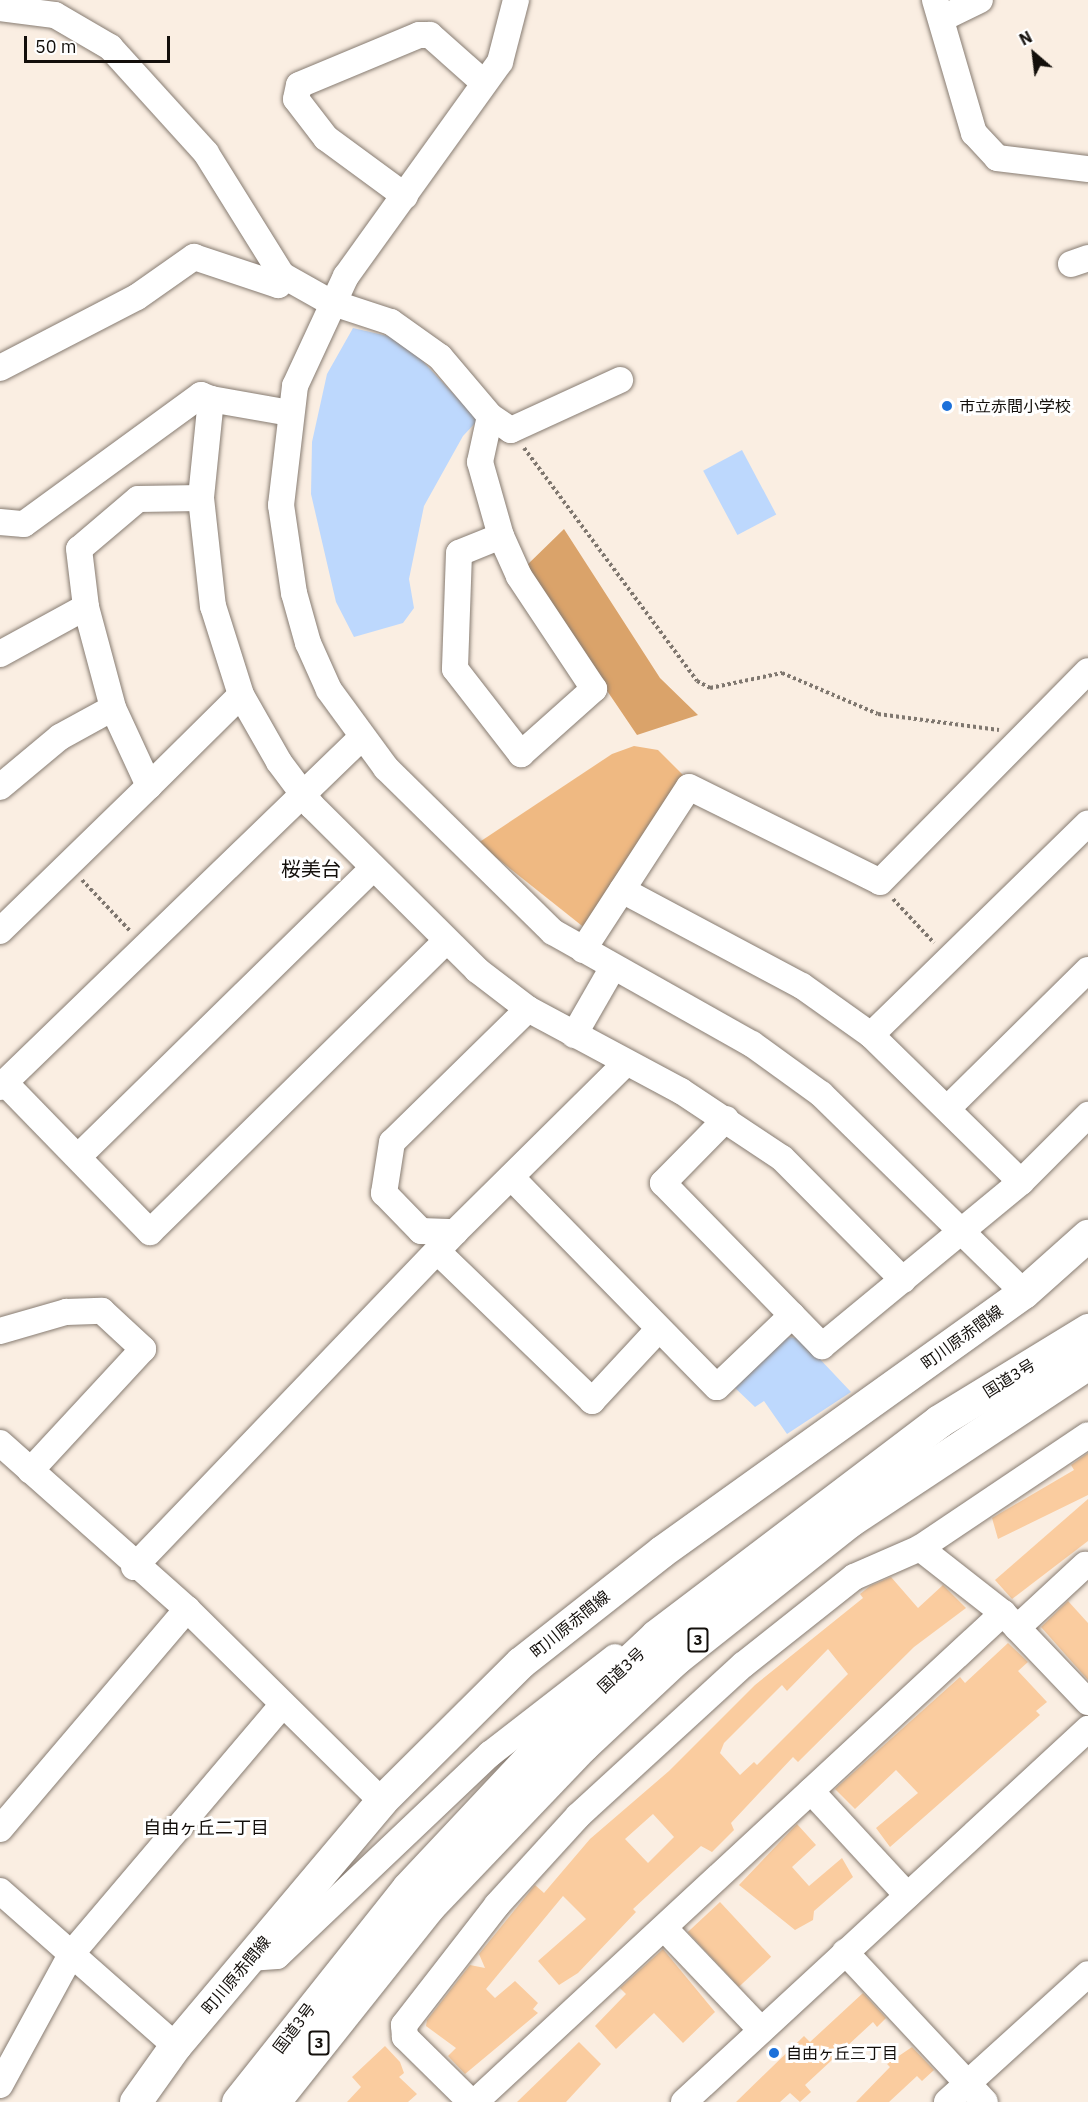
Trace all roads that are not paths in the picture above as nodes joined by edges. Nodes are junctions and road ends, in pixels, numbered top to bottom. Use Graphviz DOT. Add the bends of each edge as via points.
graph roads {
  1 [pos="516,0"];
  2 [pos="980,0"];
  3 [pos="0,8"];
  4 [pos="939,9"];
  5 [pos="484,83"];
  6 [pos="1088,169"];
  7 [pos="405,196"];
  8 [pos="282,275"];
  9 [pos="330,302"];
  10 [pos="0,368"];
  11 [pos="620,380"];
  12 [pos="211,399"];
  13 [pos="290,413"];
  14 [pos="500,423"];
  15 [pos="201,498"];
  16 [pos="0,522"];
  17 [pos="501,536"];
  18 [pos="86,607"];
  19 [pos="0,654"];
  20 [pos="1088,671"];
  21 [pos="241,695"];
  22 [pos="113,708"];
  23 [pos="361,738"];
  24 [pos="149,786"];
  25 [pos="0,788"];
  26 [pos="302,793"];
  27 [pos="1088,824"];
  28 [pos="373,868"];
  29 [pos="622,890"];
  30 [pos="0,931"];
  31 [pos="445,942"];
  32 [pos="583,950"];
  33 [pos="612,969"];
  34 [pos="1088,970"];
  35 [pos="528,1009"];
  36 [pos="574,1035"];
  37 [pos="871,1035"];
  38 [pos="626,1064"];
  39 [pos="2,1085"];
  40 [pos="949,1107"];
  41 [pos="1088,1115"];
  42 [pos="726,1119"];
  43 [pos="78,1156"];
  44 [pos="511,1178"];
  45 [pos="1021,1182"];
  46 [pos="455,1232"];
  47 [pos="966,1233"];
  48 [pos="1088,1236"];
  49 [pos="440,1253"];
  50 [pos="903,1280"];
  51 [pos="1024,1293"];
  52 [pos="792,1315"];
  53 [pos="659,1329"];
  54 [pos="1088,1330"];
  55 [pos="0,1331"];
  56 [pos="1088,1362"];
  57 [pos="1088,1435"];
  58 [pos="0,1443"];
  59 [pos="30,1471"];
  60 [pos="920,1548"];
  61 [pos="746,1564"];
  62 [pos="1085,1565"];
  63 [pos="134,1567"];
  64 [pos="187,1610"];
  65 [pos="1010,1621"];
  66 [pos="1088,1702"];
  67 [pos="282,1704"];
  68 [pos="1088,1729"];
  69 [pos="811,1791"];
  70 [pos="382,1801"];
  71 [pos="0,1829"];
  72 [pos="0,1892"];
  73 [pos="907,1895"];
  74 [pos="664,1928"];
  75 [pos="845,1952"];
  76 [pos="72,1953"];
  77 [pos="249,1958"];
  78 [pos="1088,1974"];
  79 [pos="364,1984"];
  80 [pos="760,2030"];
  81 [pos="176,2046"];
  82 [pos="968,2083"];
  83 [pos="0,2085"];
  84 [pos="136,2102"];
  85 [pos="238,2102"];
  86 [pos="273,2102"];
  87 [pos="299,2102"];
  88 [pos="473,2102"];
  89 [pos="684,2102"];
  90 [pos="947,2102"];
  91 [pos="985,2102"];
  1 -- 5 [label="street" via="500,62"];
  2 -- 4 [label="street"];
  3 -- 8 [label="street" via="78,24 144,78 206,153"];
  4 -- 6 [label="street" via="974,133 997,158"];
  5 -- 7 [label="street"];
  5 -- 7 [label="street" via="430,35 419,35 299,85 296,99 326,138"];
  7 -- 9 [label="street"];
  8 -- 9 [label="street"];
  8 -- 10 [label="street" via="278,285 194,257 137,297"];
  9 -- 13 [label="street" via="295,386"];
  9 -- 14 [label="street" via="392,322 440,357"];
  11 -- 14 [label="street"];
  12 -- 13 [label="street"];
  12 -- 15 [label="street"];
  12 -- 16 [label="street" via="201,395 24,525"];
  13 -- 23 [label="street" via="281,505 294,593 329,690"];
  14 -- 17 [label="street" via="480,462"];
  15 -- 18 [label="street" via="138,499 79,549"];
  15 -- 21 [label="street" via="213,606"];
  17 -- 17 [label="street" via="459,553 455,669 521,754 594,690 519,576"];
  18 -- 19 [label="street"];
  18 -- 22 [label="street"];
  20 -- 29 [label="street" via="880,882 689,787"];
  21 -- 24 [label="street"];
  21 -- 26 [label="street"];
  22 -- 24 [label="street"];
  22 -- 25 [label="street" via="60,737"];
  23 -- 26 [label="street"];
  23 -- 32 [label="street" via="446,832 553,932"];
  24 -- 30 [label="street"];
  26 -- 28 [label="street"];
  26 -- 39 [label="street"];
  27 -- 37 [label="street"];
  28 -- 31 [label="street"];
  28 -- 43 [label="street"];
  29 -- 32 [label="street"];
  29 -- 37 [label="street" via="802,986"];
  31 -- 35 [label="street"];
  31 -- 43 [label="street" via="150,1232"];
  32 -- 33 [label="street"];
  33 -- 36 [label="street"];
  33 -- 47 [label="street" via="785,1067 862,1130"];
  34 -- 40 [label="street"];
  35 -- 36 [label="street"];
  35 -- 46 [label="street" via="392,1142 384,1193 421,1231"];
  36 -- 38 [label="street"];
  37 -- 40 [label="street"];
  38 -- 42 [label="street"];
  38 -- 44 [label="street"];
  39 -- 43 [label="street"];
  40 -- 45 [label="street"];
  41 -- 45 [label="street"];
  42 -- 50 [label="street" via="782,1158"];
  42 -- 52 [label="street" via="663,1184"];
  44 -- 46 [label="street"];
  44 -- 53 [label="street"];
  45 -- 47 [label="street"];
  46 -- 49 [label="street"];
  47 -- 50 [label="street"];
  47 -- 51 [label="street"];
  48 -- 51 [label="main road, 町川原赤間線"];
  49 -- 53 [label="street" via="592,1401"];
  49 -- 63 [label="street"];
  50 -- 52 [label="street" via="822,1346"];
  51 -- 70 [label="main road, 町川原赤間線" via="587,1610 512,1671"];
  52 -- 53 [label="street" via="717,1387"];
  54 -- 61 [label="highway, 国道3号 / 3" via="939,1421"];
  55 -- 59 [label="street" via="66,1312 102,1311 143,1349"];
  56 -- 79 [label="highway, 国道3号 / 3" via="849,1521 675,1658 495,1835"];
  57 -- 60 [label="street"];
  58 -- 59 [label="street"];
  59 -- 63 [label="street"];
  60 -- 65 [label="street"];
  60 -- 88 [label="street" via="854,1577 743,1665 578,1816 497,1905 404,2025 405,2037"];
  61 -- 77 [label="street" via="490,1754 278,1956"];
  61 -- 85 [label="highway, 国道3号 / 3" via="656,1636 474,1815 344,1962"];
  62 -- 65 [label="street"];
  63 -- 64 [label="street"];
  64 -- 67 [label="street"];
  64 -- 71 [label="street"];
  65 -- 66 [label="street"];
  65 -- 69 [label="street"];
  67 -- 70 [label="street"];
  67 -- 76 [label="street"];
  68 -- 73 [label="street"];
  69 -- 73 [label="street"];
  69 -- 74 [label="street"];
  70 -- 77 [label="main road, 町川原赤間線"];
  72 -- 76 [label="street"];
  73 -- 75 [label="street"];
  74 -- 80 [label="street"];
  74 -- 88 [label="street"];
  75 -- 80 [label="street"];
  75 -- 82 [label="street"];
  76 -- 81 [label="street"];
  76 -- 83 [label="street"];
  77 -- 81 [label="main road, 町川原赤間線"];
  78 -- 82 [label="street"];
  79 -- 86 [label="highway, 国道3号 / 3"];
  79 -- 87 [label="highway"];
  80 -- 89 [label="street"];
  81 -- 84 [label="main road, 町川原赤間線"];
  82 -- 90 [label="street"];
  82 -- 91 [label="street"];
}
